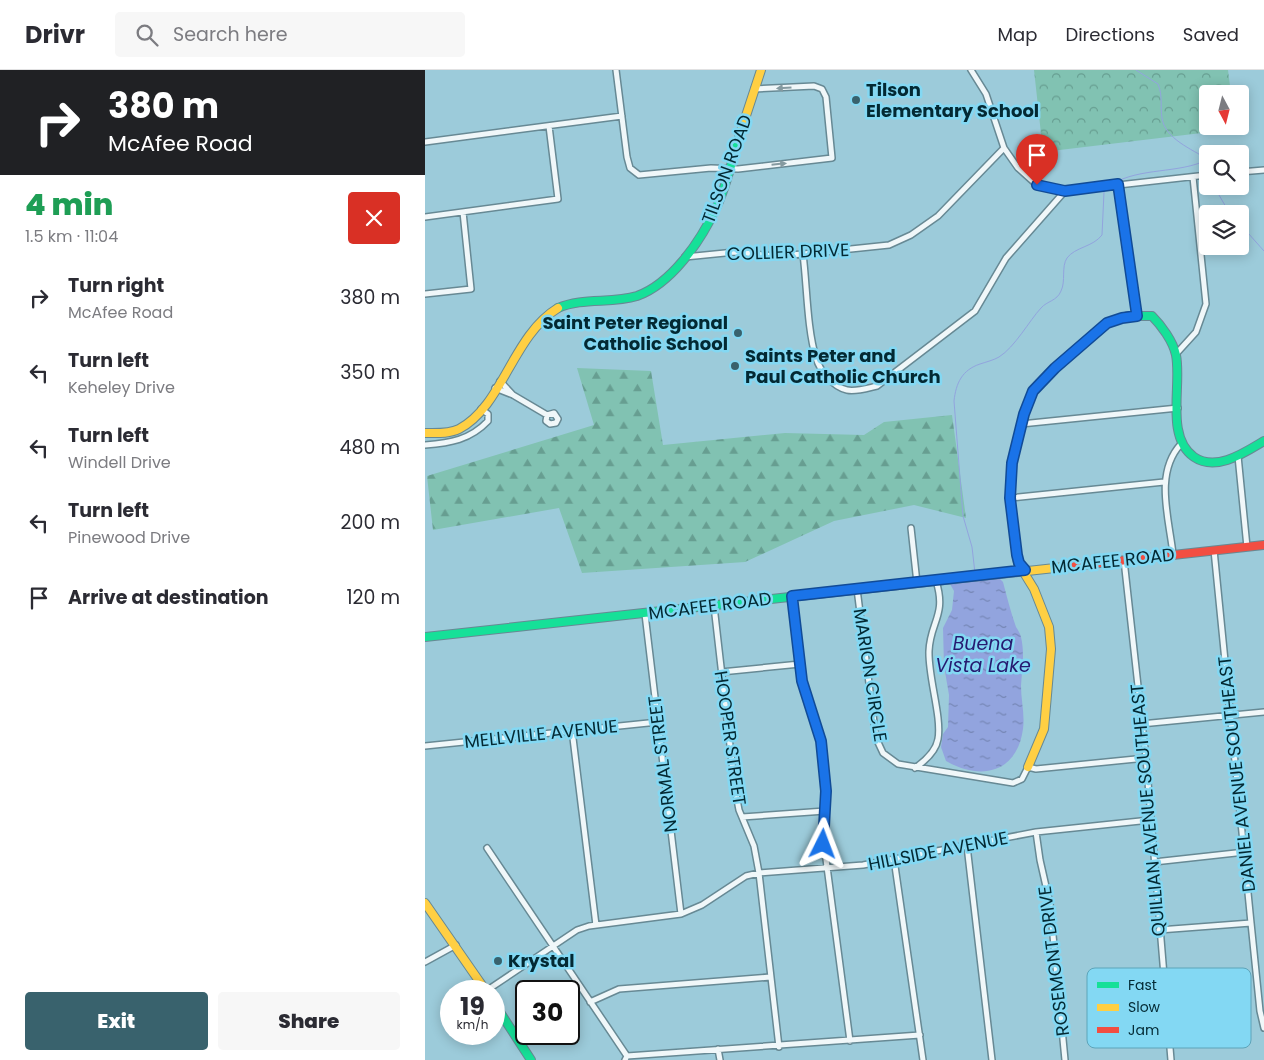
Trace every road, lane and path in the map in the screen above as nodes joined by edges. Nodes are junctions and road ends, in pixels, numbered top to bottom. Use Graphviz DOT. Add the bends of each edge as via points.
graph roads {
  1 [pos="616,70"];
  2 [pos="761,70"];
  3 [pos="971,70"];
  4 [pos="755,89"];
  5 [pos="621,116"];
  6 [pos="549,126"];
  7 [pos="425,142"];
  8 [pos="1004,148"];
  9 [pos="731,167"];
  10 [pos="1264,170"];
  11 [pos="1249,171"];
  12 [pos="1199,176"];
  13 [pos="1193,177"];
  14 [pos="1118,184"];
  15 [pos="1065,191"];
  16 [pos="463,212"];
  17 [pos="425,217"];
  18 [pos="803,254"];
  19 [pos="685,257"];
  20 [pos="425,294"];
  21 [pos="1137,316"];
  22 [pos="1176,354"];
  23 [pos="500,381"];
  24 [pos="495,388"];
  25 [pos="513,395"];
  26 [pos="1178,408"];
  27 [pos="481,409"];
  28 [pos="547,415"];
  29 [pos="1021,424"];
  30 [pos="425,434"];
  31 [pos="1264,441"];
  32 [pos="1181,444"];
  33 [pos="425,445"];
  34 [pos="1238,456"];
  35 [pos="1164,482"];
  36 [pos="1010,498"];
  37 [pos="911,528"];
  38 [pos="1264,545"];
  39 [pos="1247,547"];
  40 [pos="1214,550"];
  41 [pos="1173,554"];
  42 [pos="1124,560"];
  43 [pos="1025,570"];
  44 [pos="936,581"];
  45 [pos="917,583"];
  46 [pos="857,588"];
  47 [pos="792,596"];
  48 [pos="714,606"];
  49 [pos="645,614"];
  50 [pos="425,637"];
  51 [pos="799,664"];
  52 [pos="721,672"];
  53 [pos="1264,712"];
  54 [pos="1231,715"];
  55 [pos="658,722"];
  56 [pos="1141,724"];
  57 [pos="572,730"];
  58 [pos="425,746"];
  59 [pos="1146,758"];
  60 [pos="1028,767"];
  61 [pos="915,768"];
  62 [pos="825,811"];
  63 [pos="742,817"];
  64 [pos="1150,820"];
  65 [pos="1036,832"];
  66 [pos="967,846"];
  67 [pos="487,848"];
  68 [pos="1245,852"];
  69 [pos="894,859"];
  70 [pos="1154,862"];
  71 [pos="827,869"];
  72 [pos="759,873"];
  73 [pos="425,903"];
  74 [pos="681,914"];
  75 [pos="1251,922"];
  76 [pos="596,925"];
  77 [pos="1159,930"];
  78 [pos="456,945"];
  79 [pos="553,945"];
  80 [pos="425,962"];
  81 [pos="1163,968"];
  82 [pos="770,977"];
  83 [pos="479,980"];
  84 [pos="502,980"];
  85 [pos="590,1002"];
  86 [pos="1262,1011"];
  87 [pos="505,1020"];
  88 [pos="1264,1028"];
  89 [pos="920,1035"];
  90 [pos="850,1041"];
  91 [pos="779,1047"];
  92 [pos="718,1049"];
  93 [pos="626,1058"];
  94 [pos="531,1060"];
  95 [pos="719,1060"];
  96 [pos="923,1060"];
  97 [pos="992,1060"];
  98 [pos="1065,1060"];
  1 -- 5 [label="street"];
  2 -- 4 [label="street, TILSON ROAD"];
  3 -- 8 [label="street" via="986,94"];
  4 -- 9 [label="street, TILSON ROAD"];
  9 -- 4 [label="street, one-way" via="738,169 832,158 826,97 821,89 814,86"];
  5 -- 6 [label="street"];
  5 -- 9 [label="street" via="627,157 636,174"];
  6 -- 7 [label="street"];
  6 -- 16 [label="street" via="559,197"];
  8 -- 15 [label="street" via="1034,183 1045,189"];
  8 -- 18 [label="street, COLLIER DRIVE" via="949,208 901,240 881,247"];
  9 -- 19 [label="street, TILSON ROAD" via="716,209"];
  10 -- 11 [label="street"];
  12 -- 13 [label="street"];
  13 -- 14 [label="street"];
  13 -- 22 [label="street" via="1206,304 1196,332"];
  14 -- 15 [label="street"];
  14 -- 21 [label="street"];
  15 -- 18 [label="street" via="1006,258 975,311 877,386 861,390 846,390 827,376 820,366 813,340"];
  16 -- 17 [label="street"];
  16 -- 20 [label="street" via="471,289"];
  18 -- 19 [label="street, COLLIER DRIVE" via="775,256 735,252"];
  19 -- 23 [label="street, TILSON ROAD" via="656,285 635,297 572,302 550,313 533,329"];
  21 -- 22 [label="street" via="1155,318"];
  21 -- 29 [label="street" via="1107,323 1055,368 1033,391"];
  22 -- 26 [label="street"];
  23 -- 24 [label="street, TILSON ROAD"];
  23 -- 25 [label="street"];
  24 -- 25 [label="street"];
  24 -- 27 [label="street, TILSON ROAD"];
  25 -- 28 [label="street"];
  26 -- 29 [label="street"];
  26 -- 32 [label="street"];
  27 -- 30 [label="street, TILSON ROAD" via="458,429"];
  27 -- 33 [label="street" via="488,414 488,421 468,436 456,442"];
  29 -- 36 [label="street" via="1012,463"];
  31 -- 34 [label="street"];
  32 -- 34 [label="street" via="1187,452 1210,464"];
  32 -- 35 [label="street" via="1171,456"];
  34 -- 39 [label="street"];
  35 -- 36 [label="street"];
  35 -- 41 [label="street"];
  36 -- 43 [label="street" via="1017,555"];
  37 -- 45 [label="street"];
  38 -- 39 [label="street, MCAFEE ROAD"];
  39 -- 40 [label="street, MCAFEE ROAD"];
  40 -- 41 [label="street, MCAFEE ROAD"];
  40 -- 54 [label="street, DANIEL AVENUE SOUTHEAST"];
  41 -- 42 [label="street, MCAFEE ROAD"];
  42 -- 43 [label="street, MCAFEE ROAD"];
  42 -- 56 [label="street, QUILLIAN AVENUE SOUTHEAST"];
  43 -- 44 [label="street, MCAFEE ROAD"];
  43 -- 60 [label="street" via="1049,627 1051,649 1044,729"];
  44 -- 45 [label="street, MCAFEE ROAD"];
  44 -- 61 [label="street" via="941,608 929,644 929,660 939,737 933,751"];
  45 -- 46 [label="street, MCAFEE ROAD"];
  46 -- 47 [label="street, MCAFEE ROAD"];
  46 -- 61 [label="street, MARION CIRCLE" via="876,738 888,758"];
  47 -- 48 [label="street, MCAFEE ROAD"];
  47 -- 51 [label="street"];
  48 -- 49 [label="street, MCAFEE ROAD"];
  48 -- 52 [label="street, HOOPER STREET"];
  49 -- 50 [label="street, MCAFEE ROAD"];
  49 -- 55 [label="street, NORMAL STREET"];
  51 -- 52 [label="street"];
  51 -- 62 [label="street" via="821,741"];
  52 -- 63 [label="street, HOOPER STREET" via="735,790"];
  53 -- 54 [label="street"];
  54 -- 56 [label="street"];
  54 -- 68 [label="street, DANIEL AVENUE SOUTHEAST"];
  55 -- 57 [label="street, MELLVILLE AVENUE"];
  55 -- 74 [label="street, NORMAL STREET"];
  56 -- 59 [label="street, QUILLIAN AVENUE SOUTHEAST"];
  57 -- 58 [label="street, MELLVILLE AVENUE"];
  57 -- 76 [label="street"];
  59 -- 60 [label="street" via="1036,769"];
  59 -- 64 [label="street, QUILLIAN AVENUE SOUTHEAST"];
  60 -- 61 [label="street, MARION CIRCLE" via="1021,779 1013,783"];
  62 -- 63 [label="street"];
  62 -- 71 [label="street" via="823,844"];
  63 -- 72 [label="street, HOOPER STREET" via="754,846"];
  64 -- 65 [label="street, HILLSIDE AVENUE"];
  64 -- 70 [label="street, QUILLIAN AVENUE SOUTHEAST"];
  65 -- 66 [label="street, HILLSIDE AVENUE"];
  65 -- 98 [label="street, ROSEMONT DRIVE" via="1050,904"];
  66 -- 69 [label="street, HILLSIDE AVENUE"];
  66 -- 97 [label="street"];
  67 -- 79 [label="street"];
  68 -- 70 [label="street"];
  68 -- 75 [label="street, DANIEL AVENUE SOUTHEAST"];
  69 -- 71 [label="street, HILLSIDE AVENUE"];
  69 -- 89 [label="street"];
  70 -- 77 [label="street, QUILLIAN AVENUE SOUTHEAST"];
  71 -- 72 [label="street, HILLSIDE AVENUE"];
  71 -- 90 [label="street"];
  72 -- 74 [label="street, HILLSIDE AVENUE" via="746,876 702,905"];
  72 -- 82 [label="street, HOOPER STREET"];
  73 -- 78 [label="street"];
  74 -- 76 [label="street, HILLSIDE AVENUE"];
  75 -- 77 [label="street"];
  75 -- 86 [label="street, DANIEL AVENUE SOUTHEAST"];
  76 -- 79 [label="street, HILLSIDE AVENUE" via="577,930"];
  77 -- 81 [label="street, QUILLIAN AVENUE SOUTHEAST"];
  78 -- 80 [label="street"];
  78 -- 83 [label="street"];
  79 -- 84 [label="street, HILLSIDE AVENUE"];
  79 -- 85 [label="street"];
  82 -- 85 [label="street" via="619,989"];
  82 -- 91 [label="street, HOOPER STREET"];
  85 -- 93 [label="street"];
  86 -- 88 [label="street, DANIEL AVENUE SOUTHEAST"];
  87 -- 94 [label="street"];
  89 -- 90 [label="street"];
  89 -- 96 [label="street"];
  90 -- 91 [label="street"];
  91 -- 92 [label="street"];
  92 -- 93 [label="street"];
  92 -- 95 [label="street"];
}
